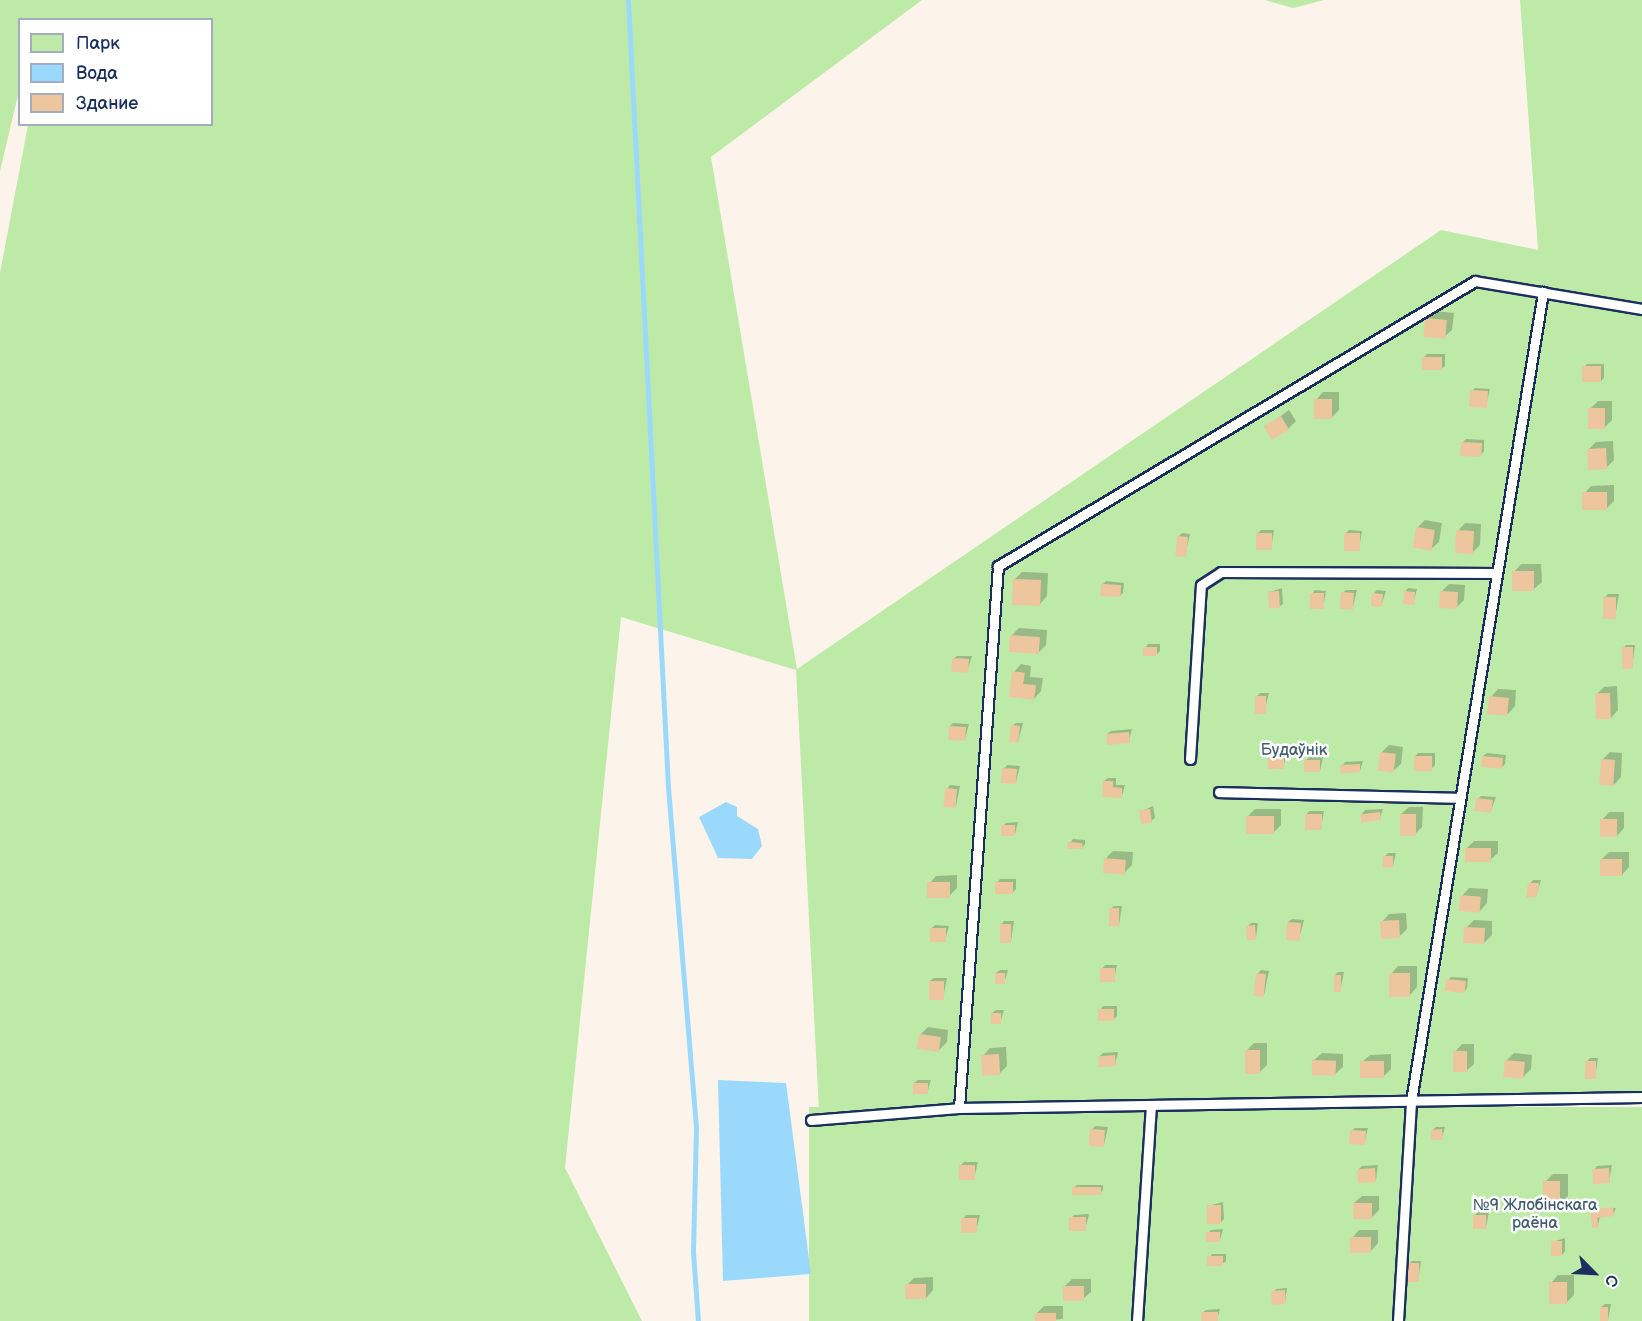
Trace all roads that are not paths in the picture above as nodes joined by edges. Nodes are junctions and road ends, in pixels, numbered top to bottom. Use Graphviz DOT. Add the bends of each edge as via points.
graph roads {
  1 [pos="1543,292"];
  2 [pos="1642,309"];
  3 [pos="1497,573"];
  4 [pos="1190,759"];
  5 [pos="1220,792"];
  6 [pos="1460,798"];
  7 [pos="1642,1097"];
  8 [pos="1411,1101"];
  9 [pos="1151,1105"];
  10 [pos="959,1108"];
  11 [pos="811,1119"];
  12 [pos="1137,1321"];
  13 [pos="1398,1321"];
  1 -- 2 [label="lane"];
  1 -- 3 [label="lane"];
  1 -- 10 [label="lane" via="1475,281 998,566"];
  3 -- 4 [label="lane" via="1221,572 1201,585"];
  3 -- 6 [label="lane"];
  5 -- 6 [label="lane"];
  6 -- 8 [label="lane"];
  7 -- 8 [label="lane"];
  8 -- 9 [label="lane"];
  8 -- 13 [label="lane"];
  9 -- 10 [label="lane"];
  9 -- 12 [label="lane"];
  10 -- 11 [label="lane"];
}
